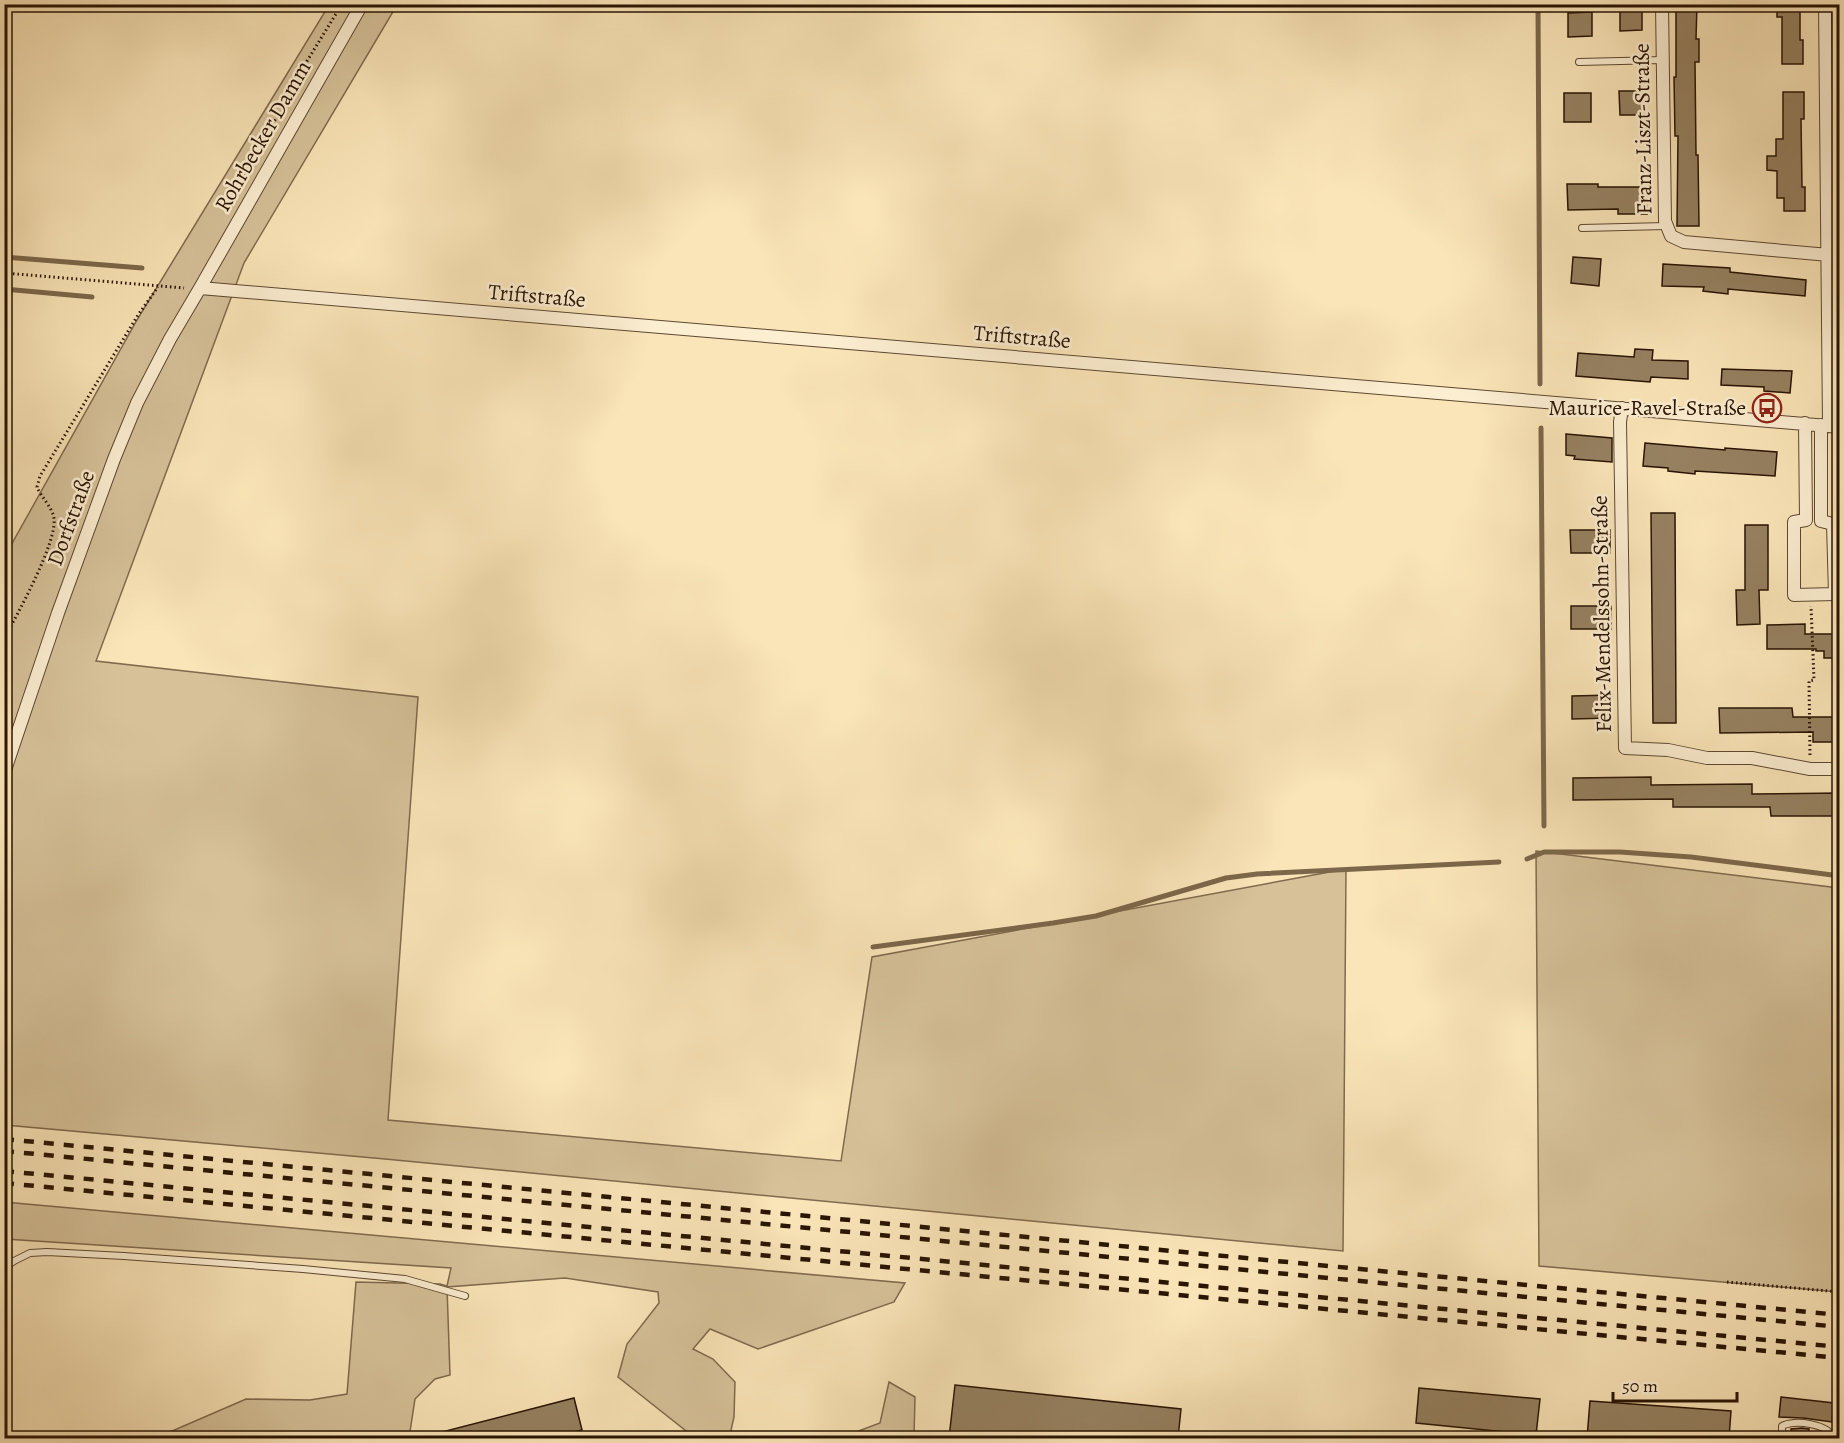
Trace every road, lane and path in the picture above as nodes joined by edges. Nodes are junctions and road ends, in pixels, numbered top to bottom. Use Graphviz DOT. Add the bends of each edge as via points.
graph roads {
  1 [pos="342,4"];
  2 [pos="362,4"];
  3 [pos="1662,4"];
  4 [pos="1825,4"];
  5 [pos="1663,60"];
  6 [pos="1579,62"];
  7 [pos="1834,171"];
  8 [pos="230,203"];
  9 [pos="1667,226"];
  10 [pos="1582,228"];
  11 [pos="1829,255"];
  12 [pos="4,273"];
  13 [pos="158,287"];
  14 [pos="200,288"];
  15 [pos="1622,408"];
  16 [pos="1805,423"];
  17 [pos="1830,426"];
  18 [pos="1806,520"];
  19 [pos="1821,521"];
  20 [pos="1810,596"];
  21 [pos="4,639"];
  22 [pos="1810,769"];
  23 [pos="1839,769"];
  24 [pos="4,773"];
  25 [pos="4,1268"];
  26 [pos="1727,1282"];
  27 [pos="1839,1292"];
  28 [pos="465,1296"];
  29 [pos="1329,1438"];
  30 [pos="1371,1438"];
  31 [pos="1782,1438"];
  32 [pos="1833,1438"];
  1 -- 8 [label="path"];
  2 -- 14 [label="street, Rohrbecker Damm"];
  3 -- 5 [label="street, Franz-Liszt-Straße"];
  4 -- 7 [label="street"];
  5 -- 6 [label="lane"];
  5 -- 9 [label="street, Franz-Liszt-Straße"];
  7 -- 11 [label="street"];
  9 -- 10 [label="lane"];
  9 -- 11 [label="street, Franz-Liszt-Straße" via="1671,236 1684,243"];
  11 -- 17 [label="street"];
  12 -- 13 [label="path"];
  13 -- 14 [label="path"];
  13 -- 21 [label="path" via="40,476 37,487 54,518 53,532"];
  14 -- 15 [label="street, Triftstraße"];
  14 -- 24 [label="street, Dorfstraße" via="137,403 114,459"];
  15 -- 16 [label="street, Triftstraße"];
  15 -- 22 [label="street, Felix-Mendelssohn-Straße" via="1625,748 1752,759"];
  16 -- 17 [label="street, Triftstraße"];
  16 -- 18 [label="street"];
  17 -- 19 [label="street"];
  18 -- 19 [label="street"];
  18 -- 20 [label="street" via="1794,522 1794,596"];
  19 -- 20 [label="street" via="1833,524 1835,594"];
  20 -- 22 [label="path" via="1814,680 1809,681"];
  22 -- 23 [label="street, Felix-Mendelssohn-Straße"];
  25 -- 28 [label="lane" via="30,1253 124,1256 405,1279"];
  26 -- 27 [label="path"];
  29 -- 30 [label="lane"];
  31 -- 32 [label="lane" via="1782,1426 1792,1423 1821,1426"];
}
